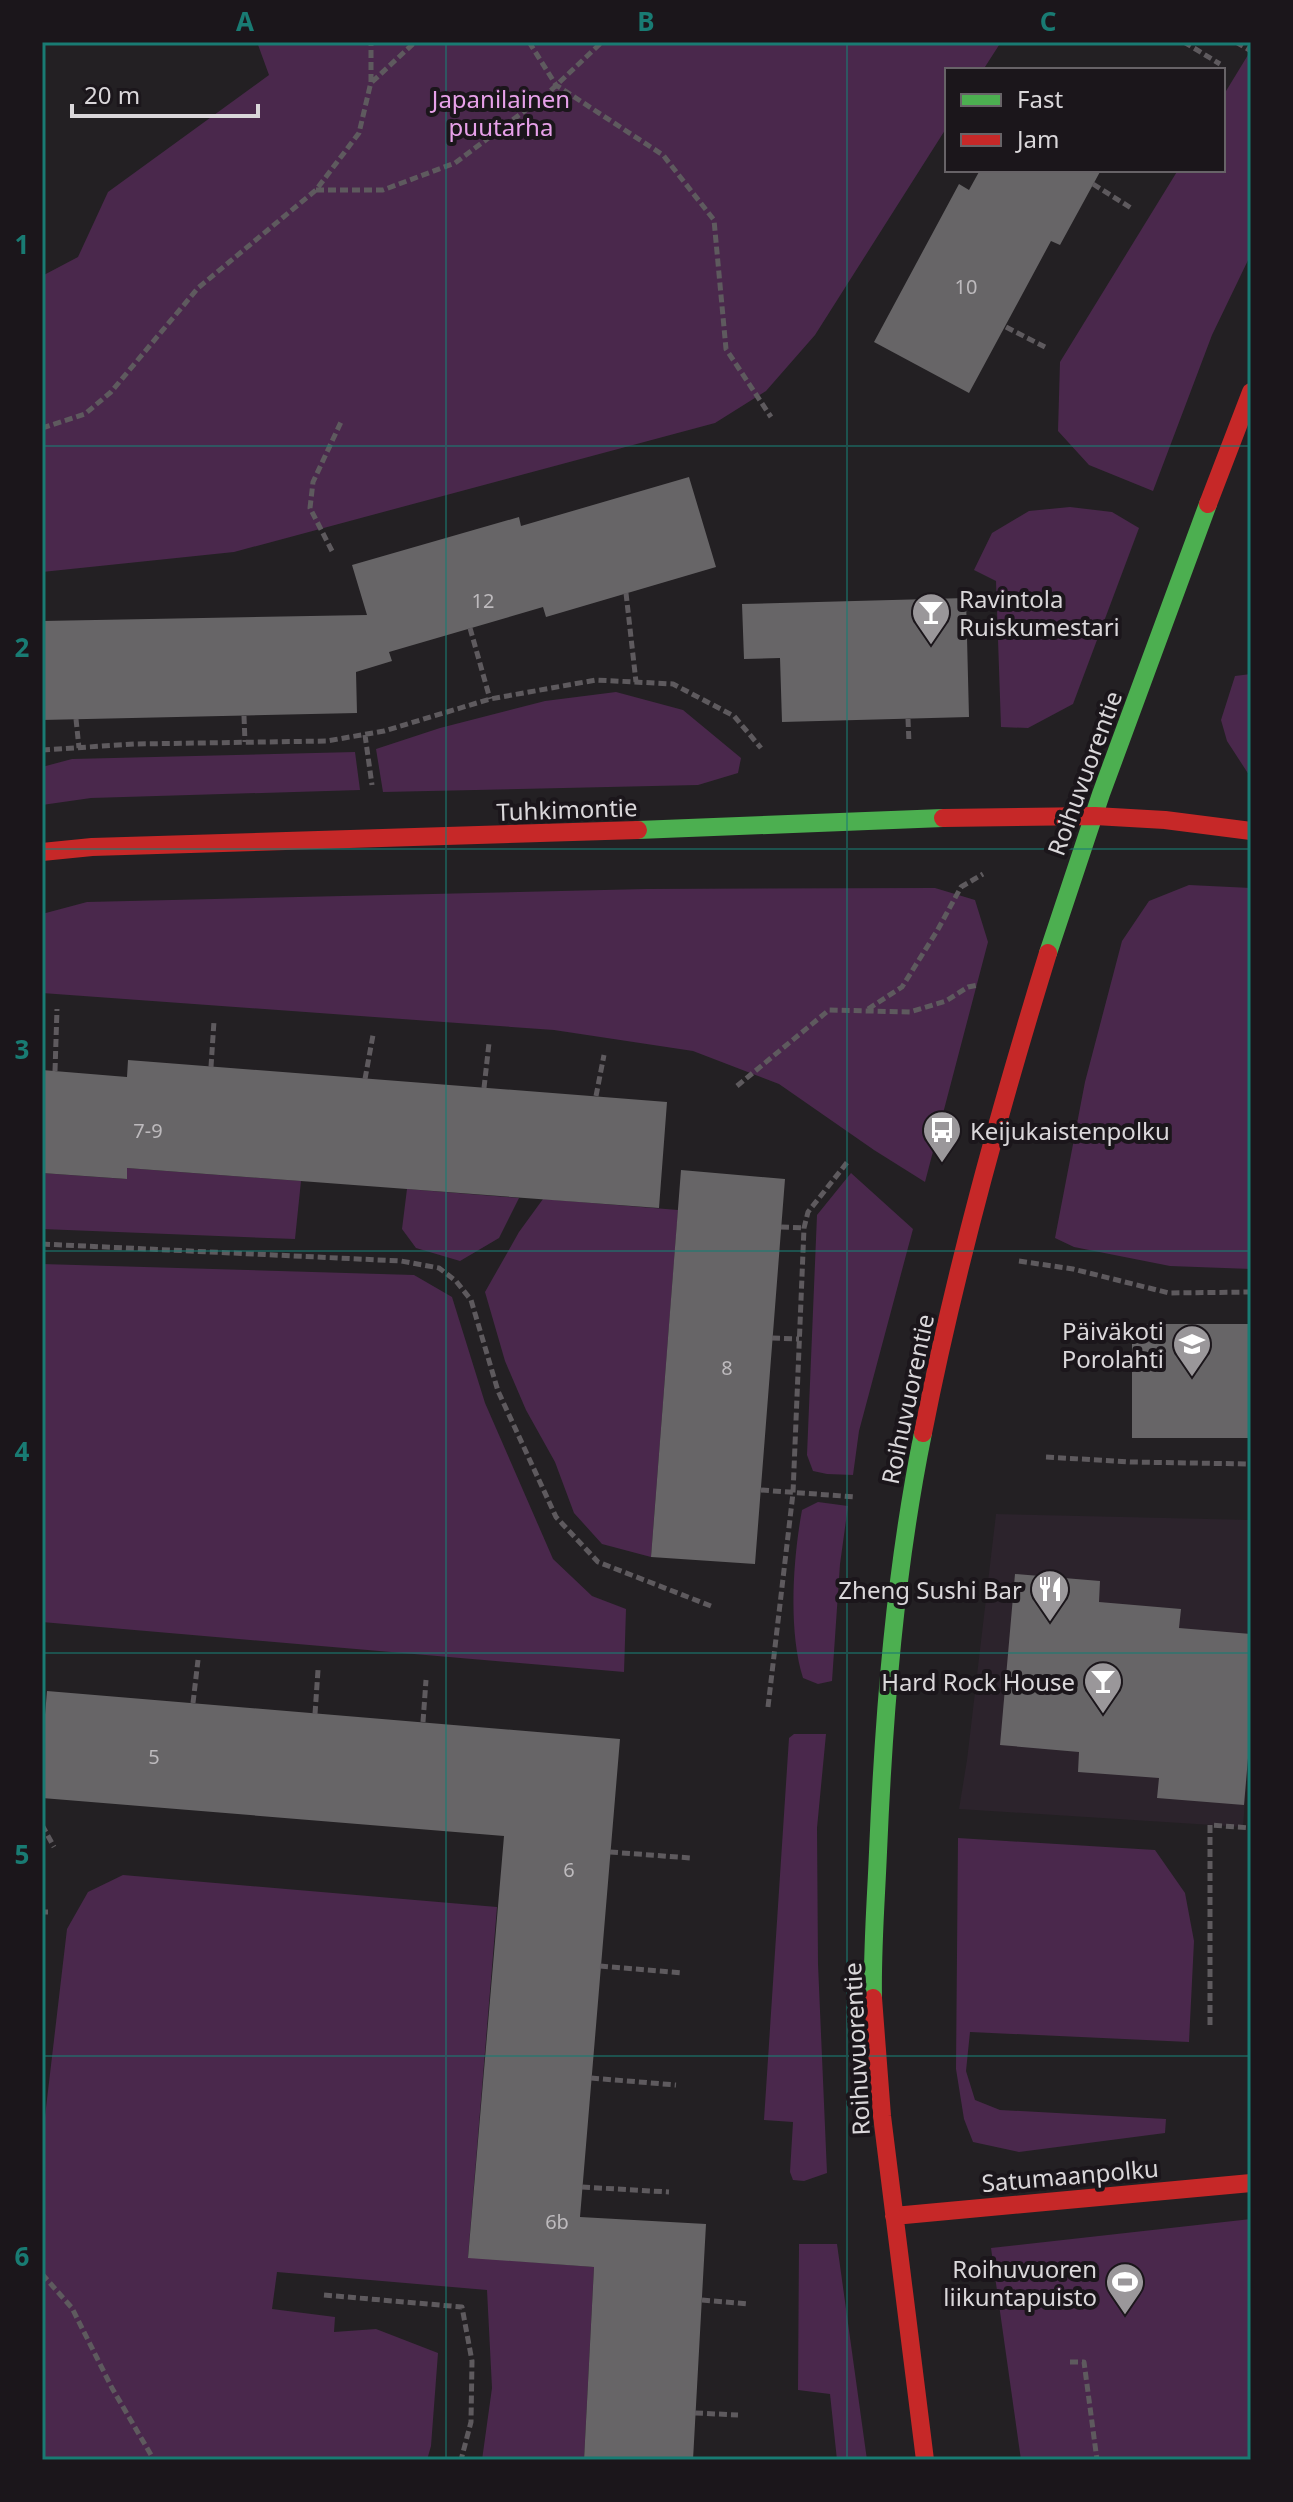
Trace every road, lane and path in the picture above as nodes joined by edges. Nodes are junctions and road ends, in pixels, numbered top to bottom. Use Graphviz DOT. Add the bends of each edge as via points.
graph roads {
  1 [pos="371,42"];
  2 [pos="415,42"];
  3 [pos="529,42"];
  4 [pos="602,42"];
  5 [pos="1184,42"];
  6 [pos="1236,42"];
  7 [pos="1251,51"];
  8 [pos="1220,64"];
  9 [pos="371,82"];
  10 [pos="556,85"];
  11 [pos="1093,184"];
  12 [pos="316,190"];
  13 [pos="1131,208"];
  14 [pos="1006,327"];
  15 [pos="1045,347"];
  16 [pos="1251,392"];
  17 [pos="771,417"];
  18 [pos="341,422"];
  19 [pos="42,428"];
  20 [pos="332,551"];
  21 [pos="626,593"];
  22 [pos="470,628"];
  23 [pos="636,682"];
  24 [pos="490,699"];
  25 [pos="244,716"];
  26 [pos="76,719"];
  27 [pos="908,719"];
  28 [pos="365,735"];
  29 [pos="245,742"];
  30 [pos="909,743"];
  31 [pos="79,748"];
  32 [pos="761,748"];
  33 [pos="42,750"];
  34 [pos="372,788"];
  35 [pos="1095,816"];
  36 [pos="1251,831"];
  37 [pos="42,852"];
  38 [pos="987,872"];
  39 [pos="991,983"];
  40 [pos="57,1009"];
  41 [pos="867,1010"];
  42 [pos="214,1021"];
  43 [pos="373,1035"];
  44 [pos="489,1043"];
  45 [pos="604,1055"];
  46 [pos="211,1067"];
  47 [pos="55,1071"];
  48 [pos="365,1079"];
  49 [pos="737,1086"];
  50 [pos="484,1088"];
  51 [pos="596,1096"];
  52 [pos="849,1160"];
  53 [pos="781,1227"];
  54 [pos="804,1228"];
  55 [pos="42,1244"];
  56 [pos="1019,1261"];
  57 [pos="1251,1292"];
  58 [pos="772,1338"];
  59 [pos="799,1339"];
  60 [pos="1046,1457"];
  61 [pos="1251,1464"];
  62 [pos="761,1490"];
  63 [pos="793,1493"];
  64 [pos="867,1498"];
  65 [pos="711,1606"];
  66 [pos="198,1660"];
  67 [pos="318,1670"];
  68 [pos="426,1680"];
  69 [pos="193,1703"];
  70 [pos="768,1707"];
  71 [pos="315,1714"];
  72 [pos="423,1722"];
  73 [pos="42,1825"];
  74 [pos="1251,1828"];
  75 [pos="54,1847"];
  76 [pos="610,1852"];
  77 [pos="691,1858"];
  78 [pos="600,1966"];
  79 [pos="683,1973"];
  80 [pos="1210,2025"];
  81 [pos="591,2078"];
  82 [pos="676,2085"];
  83 [pos="1251,2183"];
  84 [pos="582,2187"];
  85 [pos="669,2192"];
  86 [pos="894,2216"];
  87 [pos="42,2274"];
  88 [pos="324,2295"];
  89 [pos="702,2300"];
  90 [pos="749,2304"];
  91 [pos="1070,2362"];
  92 [pos="695,2413"];
  93 [pos="738,2415"];
  94 [pos="154,2460"];
  95 [pos="461,2460"];
  96 [pos="925,2460"];
  97 [pos="1097,2460"];
  1 -- 9 [label="path"];
  2 -- 9 [label="path"];
  3 -- 10 [label="path"];
  4 -- 10 [label="path"];
  5 -- 8 [label="path"];
  6 -- 7 [label="path"];
  9 -- 12 [label="path" via="359,133"];
  10 -- 12 [label="path" via="455,163 383,190"];
  10 -- 17 [label="path" via="663,155 714,220 726,349"];
  11 -- 13 [label="path"];
  12 -- 19 [label="path" via="198,288 111,392 85,414"];
  14 -- 15 [label="path"];
  16 -- 35 [label="main road, Roihuvuorentie"];
  18 -- 20 [label="path" via="313,482 310,508"];
  21 -- 23 [label="path"];
  22 -- 24 [label="path"];
  23 -- 24 [label="path" via="596,680"];
  23 -- 32 [label="path" via="685,690 734,716"];
  24 -- 28 [label="path"];
  25 -- 29 [label="path"];
  26 -- 31 [label="path"];
  27 -- 30 [label="path"];
  28 -- 29 [label="path"];
  28 -- 34 [label="path"];
  29 -- 31 [label="path"];
  31 -- 33 [label="path"];
  35 -- 36 [label="main road"];
  35 -- 37 [label="main road, Tuhkimontie"];
  35 -- 86 [label="main road, Roihuvuorentie" via="1058,914 971,1221 904,1542 881,1788 873,2011"];
  38 -- 41 [label="path" via="961,887 902,987"];
  39 -- 41 [label="path" via="910,1012"];
  40 -- 47 [label="path"];
  41 -- 49 [label="path" via="829,1010"];
  42 -- 46 [label="path"];
  43 -- 48 [label="path"];
  44 -- 50 [label="path"];
  45 -- 51 [label="path"];
  52 -- 54 [label="path" via="808,1212"];
  53 -- 54 [label="path"];
  54 -- 59 [label="path"];
  55 -- 65 [label="path" via="401,1261 439,1268 471,1300 498,1391 556,1517 598,1562"];
  56 -- 57 [label="path" via="1169,1293"];
  58 -- 59 [label="path"];
  59 -- 63 [label="path"];
  60 -- 61 [label="path"];
  62 -- 63 [label="path"];
  63 -- 64 [label="path"];
  63 -- 70 [label="path"];
  66 -- 69 [label="path"];
  67 -- 71 [label="path"];
  68 -- 72 [label="path"];
  73 -- 75 [label="path"];
  74 -- 80 [label="path" via="1210,1825"];
  76 -- 77 [label="path"];
  78 -- 79 [label="path"];
  81 -- 82 [label="path"];
  83 -- 86 [label="main road, Satumaanpolku"];
  84 -- 85 [label="path"];
  86 -- 96 [label="main road, Roihuvuorentie"];
  87 -- 94 [label="path" via="72,2308"];
  88 -- 95 [label="path" via="462,2307 472,2361 471,2422"];
  89 -- 90 [label="path"];
  91 -- 97 [label="path" via="1084,2362"];
  92 -- 93 [label="path"];
}
